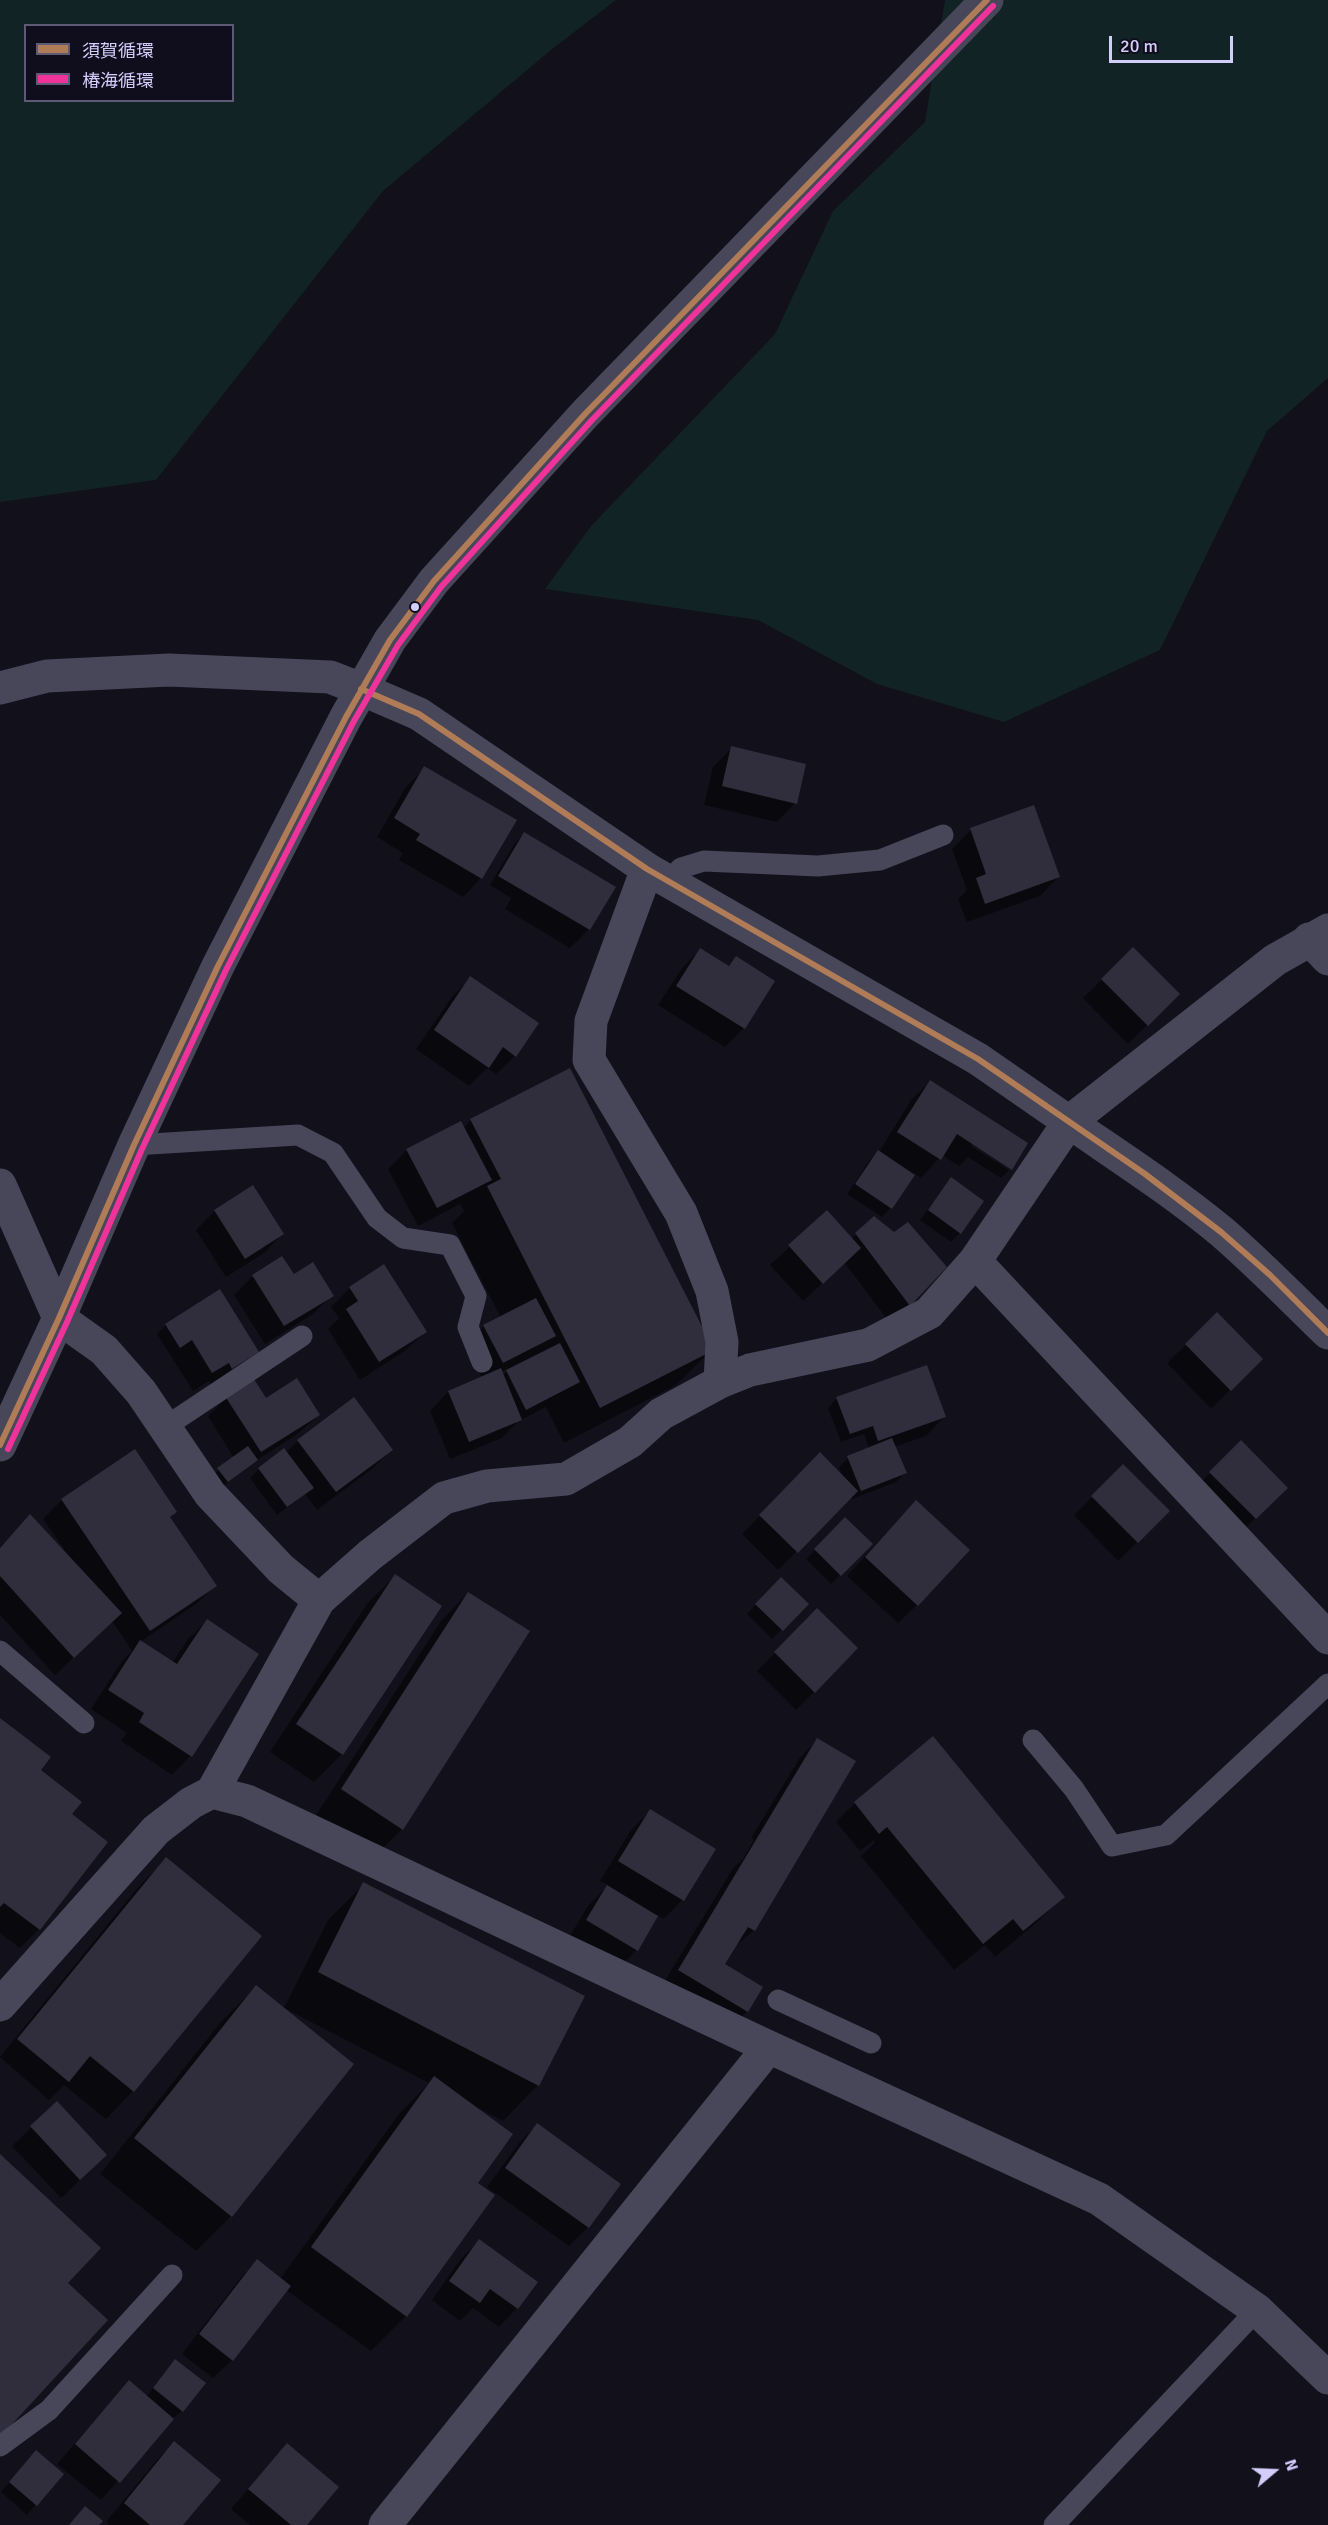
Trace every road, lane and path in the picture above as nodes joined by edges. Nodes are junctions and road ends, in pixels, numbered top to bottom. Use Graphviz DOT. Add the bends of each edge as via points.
graph roads {
  1 [pos="987,0"];
  2 [pos="0,688"];
  3 [pos="361,689"];
  4 [pos="943,835"];
  5 [pos="658,876"];
  6 [pos="1322,943"];
  7 [pos="1069,1122"];
  8 [pos="134,1144"];
  9 [pos="0,1185"];
  10 [pos="975,1261"];
  11 [pos="59,1318"];
  12 [pos="1328,1334"];
  13 [pos="302,1336"];
  14 [pos="482,1362"];
  15 [pos="720,1382"];
  16 [pos="165,1427"];
  17 [pos="0,1445"];
  18 [pos="319,1600"];
  19 [pos="1328,1638"];
  20 [pos="0,1651"];
  21 [pos="1328,1684"];
  22 [pos="84,1723"];
  23 [pos="1033,1740"];
  24 [pos="212,1792"];
  25 [pos="778,2000"];
  26 [pos="0,2005"];
  27 [pos="871,2043"];
  28 [pos="769,2047"];
  29 [pos="172,2275"];
  30 [pos="1257,2310"];
  31 [pos="1328,2378"];
  32 [pos="0,2445"];
  33 [pos="385,2525"];
  34 [pos="1054,2525"];
  1 -- 3 [label="street" via="585,414 434,581 390,640"];
  2 -- 3 [label="street" via="47,676 169,670 330,677"];
  3 -- 5 [label="street" via="428,719"];
  3 -- 8 [label="street" via="218,966"];
  4 -- 5 [label="lane" via="880,860 818,866 704,861"];
  5 -- 7 [label="street" via="978,1059"];
  5 -- 15 [label="street" via="591,1021 589,1060 681,1213 712,1291 722,1342"];
  6 -- 7 [label="street" via="1275,960"];
  7 -- 10 [label="street"];
  7 -- 12 [label="street" via="1221,1232"];
  8 -- 11 [label="street"];
  8 -- 14 [label="lane" via="298,1135 333,1153 377,1218 403,1238 450,1245 476,1296 468,1327"];
  9 -- 11 [label="street"];
  10 -- 15 [label="street" via="929,1313 868,1345 750,1370"];
  10 -- 19 [label="street"];
  11 -- 16 [label="street" via="104,1350"];
  11 -- 17 [label="street"];
  13 -- 16 [label="lane"];
  15 -- 18 [label="street" via="662,1414 630,1442 566,1479 487,1486 444,1498"];
  16 -- 18 [label="street" via="210,1494 281,1569"];
  18 -- 24 [label="street"];
  20 -- 22 [label="lane"];
  21 -- 23 [label="lane" via="1166,1835 1112,1846"];
  24 -- 26 [label="street" via="156,1830"];
  24 -- 28 [label="street" via="247,1801"];
  25 -- 27 [label="lane"];
  28 -- 30 [label="street" via="1099,2199"];
  28 -- 33 [label="street"];
  29 -- 32 [label="lane" via="49,2410"];
  30 -- 31 [label="street"];
  30 -- 34 [label="lane"];
}
